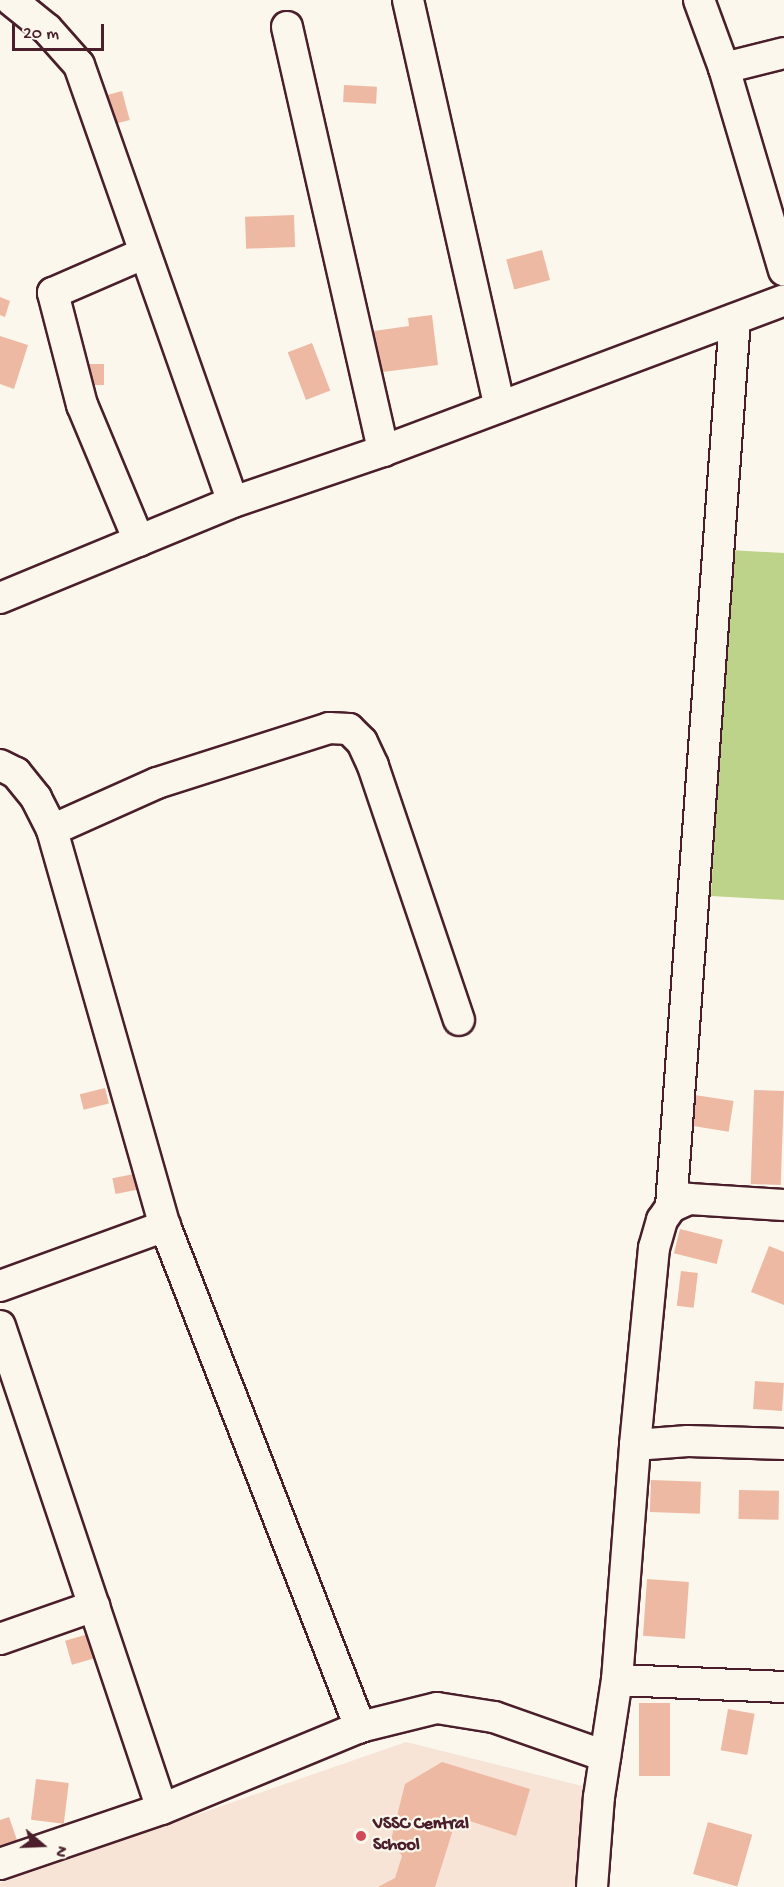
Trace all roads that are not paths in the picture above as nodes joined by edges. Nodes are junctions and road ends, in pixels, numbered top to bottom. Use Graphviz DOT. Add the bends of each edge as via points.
graph roads {
  1 [pos="11,0"];
  2 [pos="408,0"];
  3 [pos="699,0"];
  4 [pos="287,27"];
  5 [pos="784,53"];
  6 [pos="724,68"];
  7 [pos="145,253"];
  8 [pos="784,270"];
  9 [pos="784,300"];
  10 [pos="735,319"];
  11 [pos="500,407"];
  12 [pos="383,451"];
  13 [pos="233,502"];
  14 [pos="139,541"];
  15 [pos="0,598"];
  16 [pos="0,765"];
  17 [pos="52,830"];
  18 [pos="459,1020"];
  19 [pos="784,1205"];
  20 [pos="671,1207"];
  21 [pos="165,1226"];
  22 [pos="0,1286"];
  23 [pos="0,1326"];
  24 [pos="784,1444"];
  25 [pos="635,1445"];
  26 [pos="94,1606"];
  27 [pos="0,1639"];
  28 [pos="617,1680"];
  29 [pos="784,1687"];
  30 [pos="360,1727"];
  31 [pos="606,1756"];
  32 [pos="162,1809"];
  33 [pos="0,1864"];
  34 [pos="592,1887"];
  1 -- 7 [label="street" via="48,30 79,65"];
  2 -- 11 [label="street"];
  3 -- 6 [label="street"];
  4 -- 12 [label="street"];
  5 -- 6 [label="street"];
  6 -- 8 [label="street"];
  7 -- 13 [label="street"];
  7 -- 14 [label="street" via="53,293 82,405"];
  9 -- 10 [label="street"];
  10 -- 11 [label="street"];
  10 -- 20 [label="street"];
  11 -- 12 [label="street"];
  12 -- 13 [label="street"];
  13 -- 14 [label="street"];
  14 -- 15 [label="street"];
  16 -- 17 [label="street" via="16,773 36,798"];
  17 -- 18 [label="street" via="158,783 329,728 349,729 362,742 374,766"];
  17 -- 21 [label="street"];
  19 -- 20 [label="street" via="689,1199"];
  20 -- 25 [label="street" via="662,1220 654,1248"];
  21 -- 22 [label="street"];
  21 -- 30 [label="street"];
  23 -- 26 [label="street"];
  24 -- 25 [label="street" via="688,1441"];
  25 -- 28 [label="street"];
  26 -- 27 [label="street"];
  26 -- 32 [label="street"];
  28 -- 29 [label="street"];
  28 -- 31 [label="street"];
  30 -- 31 [label="street" via="437,1708 468,1710"];
  30 -- 32 [label="street"];
  31 -- 34 [label="street"];
  32 -- 33 [label="street"];
}
